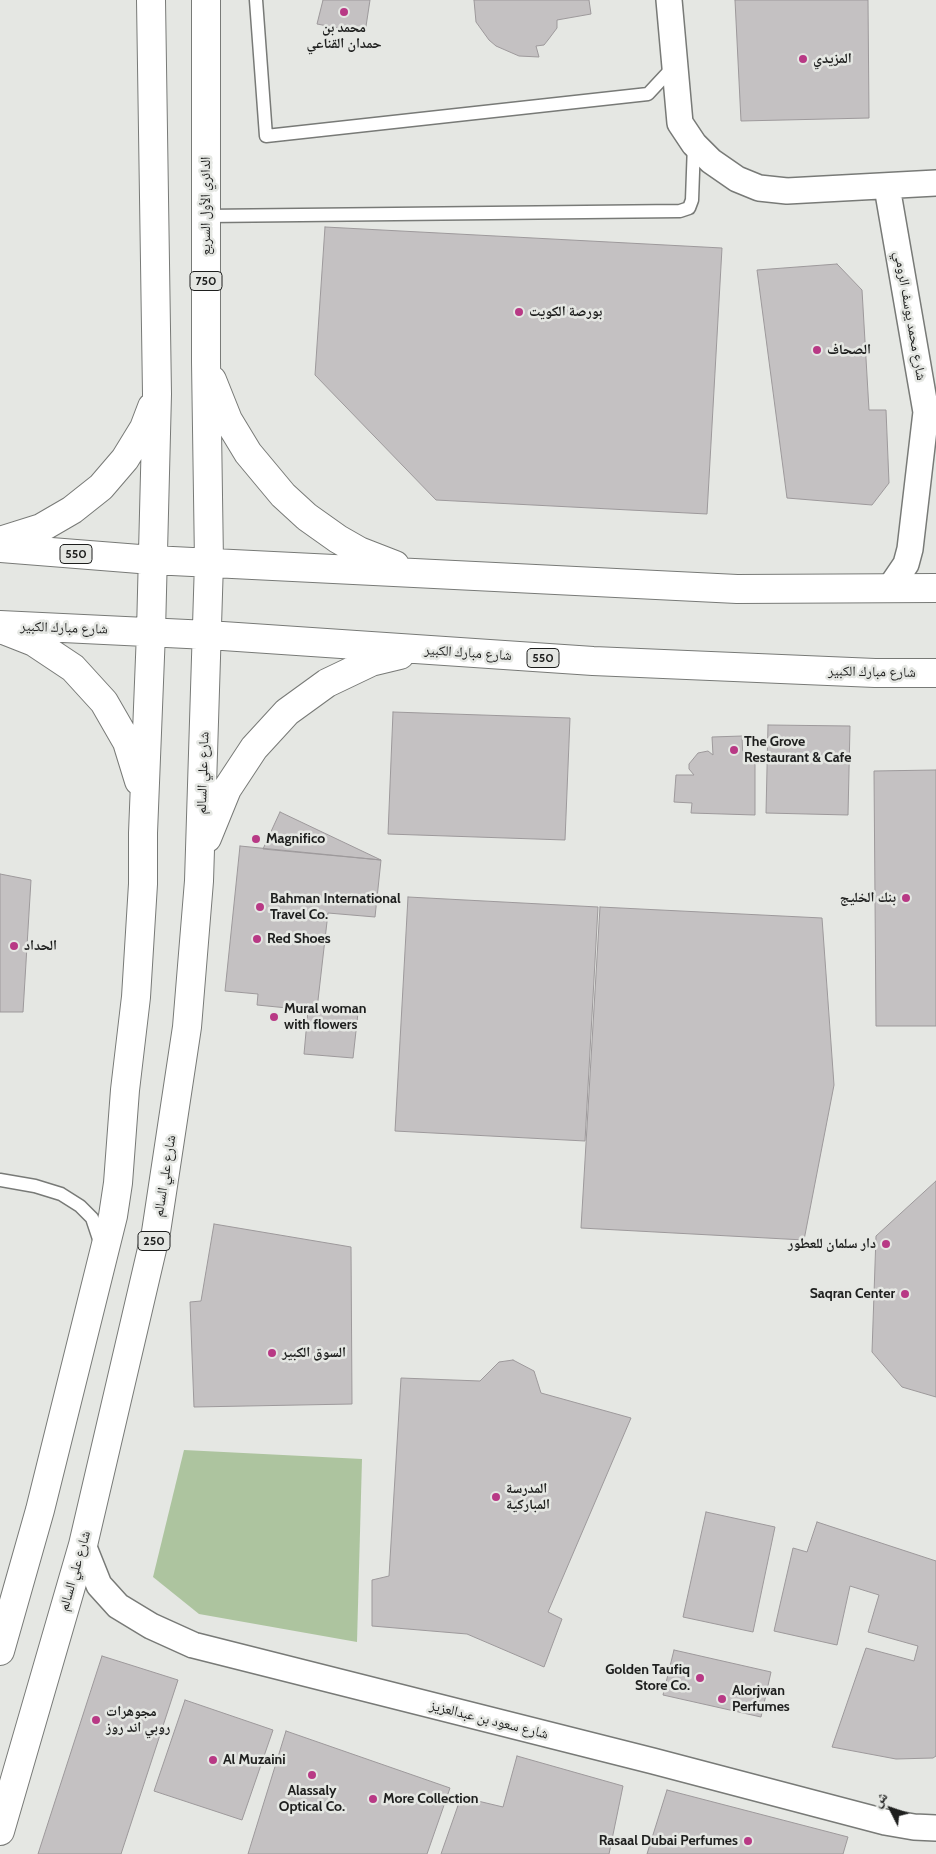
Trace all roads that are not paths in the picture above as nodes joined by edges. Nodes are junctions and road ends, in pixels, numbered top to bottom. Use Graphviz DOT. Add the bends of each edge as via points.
graph roads {
  1 [pos="151,0"];
  2 [pos="206,0"];
  3 [pos="256,0"];
  4 [pos="669,0"];
  5 [pos="675,65"];
  6 [pos="694,144"];
  7 [pos="936,183"];
  8 [pos="887,186"];
  9 [pos="206,216"];
  10 [pos="206,362"];
  11 [pos="156,394"];
  12 [pos="931,412"];
  13 [pos="0,541"];
  14 [pos="0,548"];
  15 [pos="152,560"];
  16 [pos="209,562"];
  17 [pos="417,574"];
  18 [pos="936,588"];
  19 [pos="889,589"];
  20 [pos="0,627"];
  21 [pos="151,632"];
  22 [pos="208,635"];
  23 [pos="418,650"];
  24 [pos="936,673"];
  25 [pos="143,833"];
  26 [pos="199,881"];
  27 [pos="0,1180"];
  28 [pos="104,1253"];
  29 [pos="84,1545"];
  30 [pos="0,1651"];
  31 [pos="936,1828"];
  32 [pos="0,1831"];
  1 -- 11 [label="main road"];
  2 -- 9 [label="main road, الدائري الأول السريع / 750"];
  3 -- 5 [label="lane" via="266,136 648,94"];
  4 -- 5 [label="street"];
  5 -- 6 [label="street" via="680,123"];
  6 -- 8 [label="street" via="731,175 759,188 787,191"];
  6 -- 9 [label="lane" via="692,200 689,208 680,211"];
  7 -- 8 [label="street"];
  8 -- 12 [label="street, شارع محمد يوسف الرومي"];
  9 -- 10 [label="main road, الدائري الأول السريع / 750"];
  10 -- 16 [label="main road, الدائري الأول السريع / 750"];
  10 -- 17 [label="main road" via="219,399 248,453 283,495 307,517 359,551"];
  11 -- 13 [label="main road" via="144,428 125,459 101,486 72,510 41,528"];
  11 -- 15 [label="main road"];
  12 -- 19 [label="street, شارع محمد يوسف الرومي" via="910,548 906,564"];
  14 -- 15 [label="main road, 550"];
  15 -- 16 [label="main road, 550"];
  15 -- 21 [label="main road"];
  16 -- 17 [label="main road, 550"];
  16 -- 22 [label="main road, شارع علي السالم / 250"];
  17 -- 19 [label="main road, 550" via="737,589"];
  18 -- 19 [label="main road, 550"];
  20 -- 21 [label="main road, شارع مبارك الكبير / 550"];
  20 -- 25 [label="main road" via="34,642 73,668 104,702 127,742 140,786"];
  21 -- 22 [label="main road, شارع مبارك الكبير / 550"];
  21 -- 25 [label="main road"];
  22 -- 23 [label="main road, شارع مبارك الكبير / 550"];
  22 -- 26 [label="main road, شارع علي السالم / 250"];
  23 -- 24 [label="main road, شارع مبارك الكبير / 550" via="718,667"];
  23 -- 26 [label="main road" via="371,662 327,683 287,712 254,748 227,788 208,834"];
  25 -- 28 [label="main road" via="136,997 118,1183"];
  26 -- 29 [label="main road, شارع علي السالم / 250" via="187,1027 163,1197"];
  27 -- 28 [label="lane" via="62,1194 80,1206 92,1218"];
  28 -- 30 [label="main road" via="40,1510"];
  29 -- 31 [label="street, شارع سعود بن عبدالعزيز" via="99,1585 118,1606 150,1626 193,1645 885,1822"];
  29 -- 32 [label="main road, شارع علي السالم / 250"];
}
